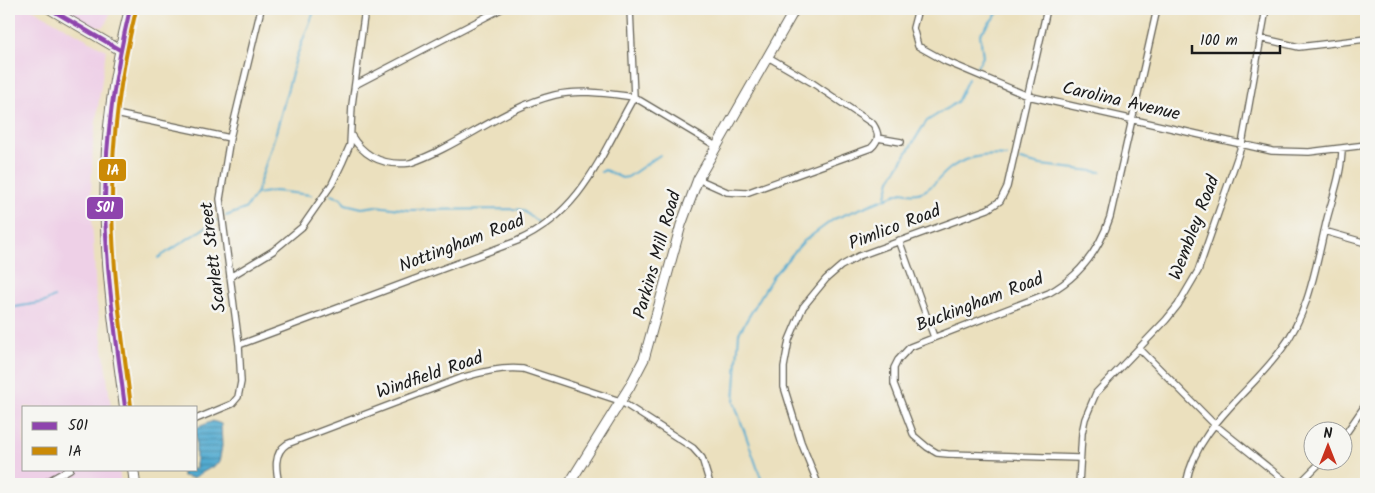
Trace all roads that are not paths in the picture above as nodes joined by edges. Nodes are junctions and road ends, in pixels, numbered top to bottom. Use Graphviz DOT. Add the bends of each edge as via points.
graph roads {
  1 [pos="50,9"];
  2 [pos="130,9"];
  3 [pos="260,9"];
  4 [pos="366,9"];
  5 [pos="502,9"];
  6 [pos="630,9"];
  7 [pos="795,9"];
  8 [pos="918,9"];
  9 [pos="1048,9"];
  10 [pos="1156,9"];
  11 [pos="1266,9"];
  12 [pos="1260,38"];
  13 [pos="1366,39"];
  14 [pos="120,50"];
  15 [pos="768,57"];
  16 [pos="355,85"];
  17 [pos="634,96"];
  18 [pos="1028,96"];
  19 [pos="110,113"];
  20 [pos="1132,119"];
  21 [pos="350,135"];
  22 [pos="230,138"];
  23 [pos="878,138"];
  24 [pos="900,142"];
  25 [pos="1242,144"];
  26 [pos="1366,145"];
  27 [pos="716,146"];
  28 [pos="1342,148"];
  29 [pos="698,179"];
  30 [pos="1324,231"];
  31 [pos="899,240"];
  32 [pos="1366,243"];
  33 [pos="230,277"];
  34 [pos="934,336"];
  35 [pos="239,345"];
  36 [pos="1139,348"];
  37 [pos="620,401"];
  38 [pos="1366,404"];
  39 [pos="125,406"];
  40 [pos="198,418"];
  41 [pos="1214,424"];
  42 [pos="1352,424"];
  43 [pos="1080,458"];
  44 [pos="60,470"];
  45 [pos="68,470"];
  46 [pos="133,470"];
  47 [pos="1313,470"];
  48 [pos="56,477"];
  49 [pos="43,484"];
  50 [pos="135,484"];
  51 [pos="279,484"];
  52 [pos="569,484"];
  53 [pos="710,484"];
  54 [pos="818,484"];
  55 [pos="1078,484"];
  56 [pos="1186,484"];
  57 [pos="1290,484"];
  58 [pos="1299,484"];
  1 -- 14 [label="street"];
  2 -- 14 [label="main road"];
  3 -- 22 [label="street, Scarlett Street"];
  4 -- 16 [label="street"];
  5 -- 16 [label="street"];
  6 -- 17 [label="street"];
  7 -- 15 [label="street, Parkins Mill Road"];
  8 -- 18 [label="street, Carolina Avenue" via="912,28 918,46"];
  9 -- 18 [label="street, Pimlico Road"];
  10 -- 20 [label="street, Buckingham Road"];
  11 -- 12 [label="street, Wembley Road"];
  12 -- 13 [label="street" via="1299,47"];
  12 -- 25 [label="street, Wembley Road"];
  14 -- 19 [label="main road"];
  15 -- 23 [label="street" via="854,109 873,124"];
  15 -- 27 [label="street, Parkins Mill Road"];
  16 -- 21 [label="street"];
  17 -- 21 [label="street" via="584,92 548,97 515,110 410,163 379,161 361,149"];
  17 -- 27 [label="street"];
  17 -- 35 [label="street, Nottingham Road" via="576,197 544,227 517,241"];
  18 -- 20 [label="street, Carolina Avenue"];
  18 -- 31 [label="street, Pimlico Road" via="1008,187 1000,201 988,209"];
  19 -- 22 [label="street"];
  19 -- 39 [label="main road" via="106,226 108,274"];
  20 -- 25 [label="street, Carolina Avenue"];
  20 -- 34 [label="street, Buckingham Road" via="1106,232 1079,272 1059,288 1036,299"];
  21 -- 33 [label="street" via="344,161 308,220 273,251"];
  22 -- 33 [label="street, Scarlett Street" via="220,199"];
  23 -- 24 [label="street"];
  23 -- 29 [label="street" via="871,148 746,193 727,192"];
  25 -- 28 [label="street, Carolina Avenue" via="1292,153"];
  25 -- 36 [label="street, Wembley Road" via="1192,283 1166,320"];
  26 -- 28 [label="street, Carolina Avenue"];
  27 -- 29 [label="street, Parkins Mill Road"];
  28 -- 30 [label="street"];
  29 -- 37 [label="street, Parkins Mill Road" via="680,225 649,346"];
  30 -- 32 [label="street"];
  30 -- 41 [label="street" via="1304,308 1288,340 1260,376"];
  31 -- 34 [label="street"];
  31 -- 54 [label="street, Pimlico Road" via="841,266 814,292 794,326 784,367 785,396"];
  33 -- 35 [label="street, Scarlett Street"];
  34 -- 43 [label="street, Buckingham Road" via="903,352 893,376 914,436 920,442 937,453"];
  35 -- 40 [label="street, Scarlett Street" via="241,382 235,401 227,408"];
  36 -- 41 [label="street"];
  36 -- 43 [label="street, Wembley Road" via="1108,379 1091,403 1082,433"];
  37 -- 51 [label="street, Windfield Road" via="523,369 502,368 477,374 287,444 278,455"];
  37 -- 52 [label="street, Parkins Mill Road"];
  37 -- 53 [label="street, Windfield Road" via="688,443 702,458"];
  38 -- 42 [label="street"];
  41 -- 56 [label="street" via="1193,460"];
  41 -- 57 [label="street"];
  43 -- 55 [label="street, Wembley Road"];
  44 -- 48 [label="street"];
  45 -- 48 [label="street"];
  46 -- 50 [label="main road"];
  47 -- 58 [label="street"];
  48 -- 49 [label="street"];
}
